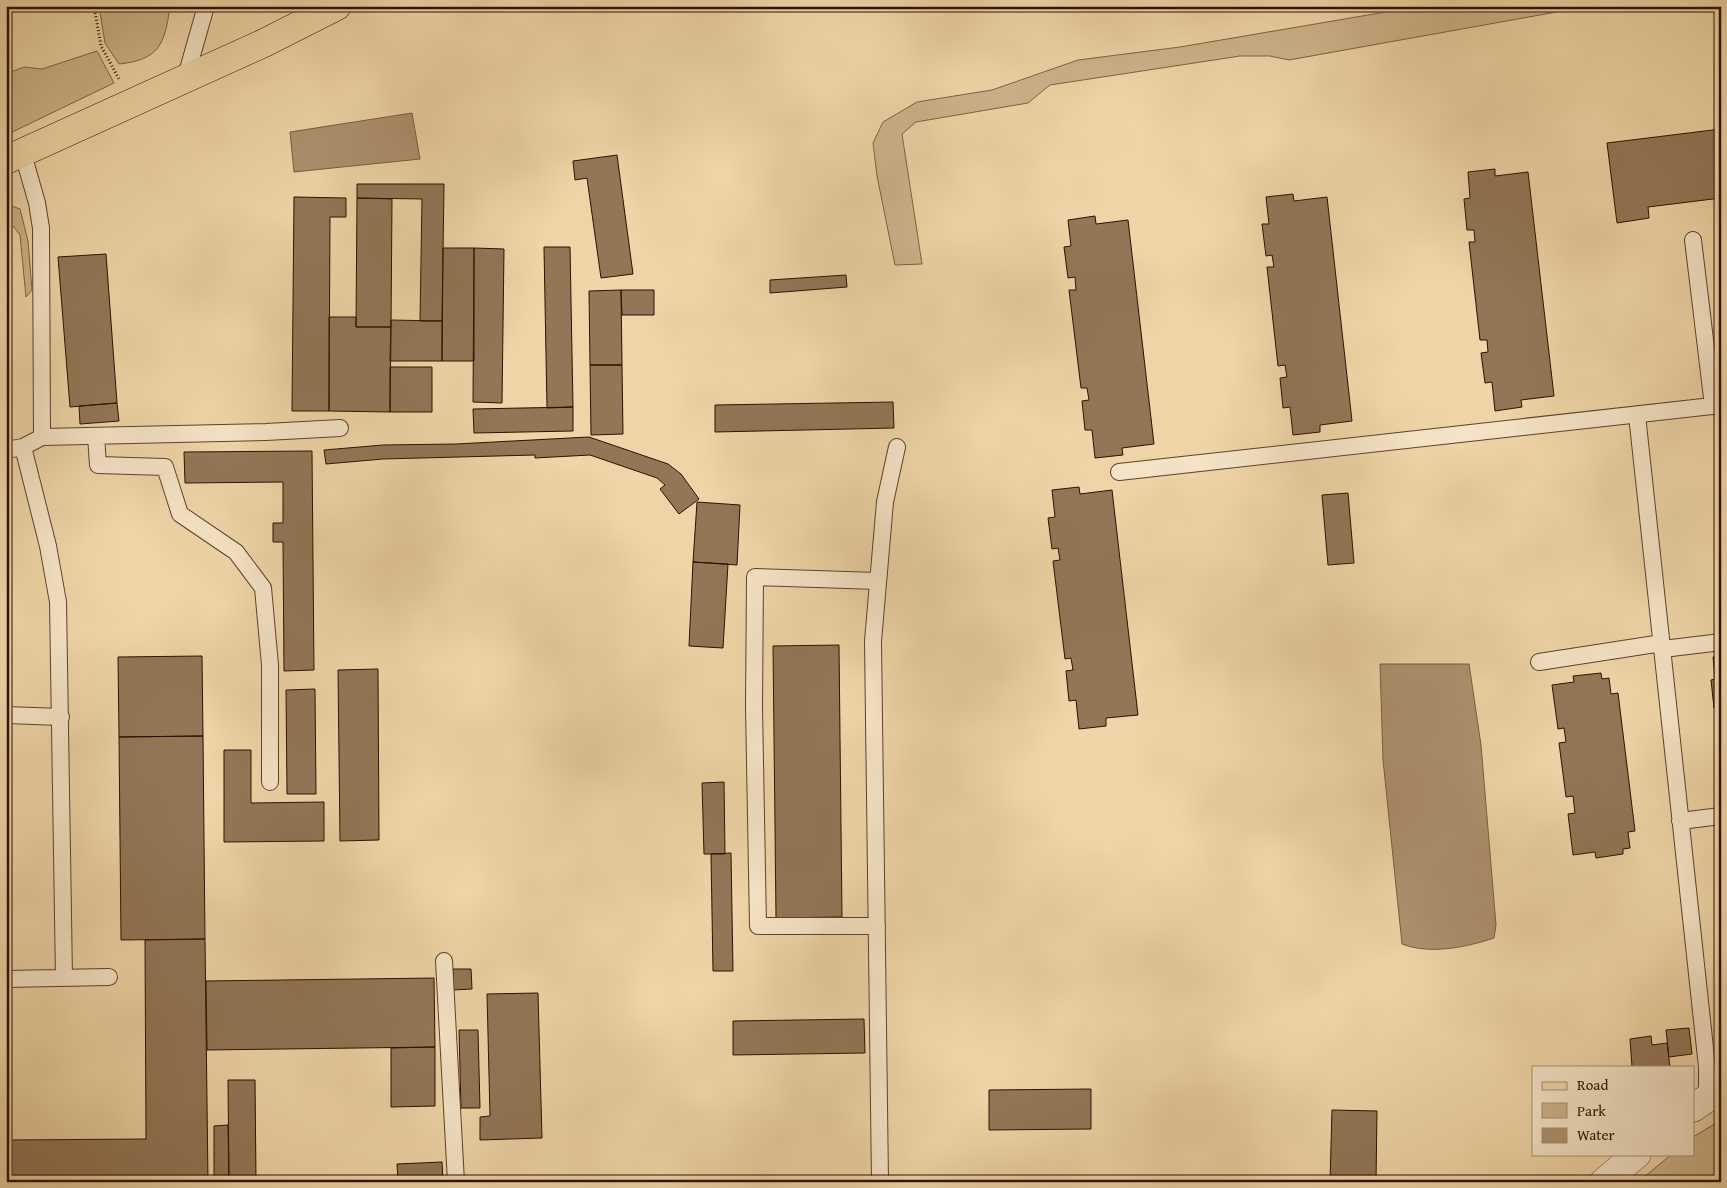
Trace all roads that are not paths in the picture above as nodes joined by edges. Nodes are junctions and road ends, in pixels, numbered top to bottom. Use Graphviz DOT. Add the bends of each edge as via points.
graph roads {
  1 [pos="206,6"];
  2 [pos="337,6"];
  3 [pos="185,80"];
  4 [pos="14,157"];
  5 [pos="1693,240"];
  6 [pos="1717,406"];
  7 [pos="1637,415"];
  8 [pos="340,428"];
  9 [pos="96,436"];
  10 [pos="42,437"];
  11 [pos="23,447"];
  12 [pos="897,447"];
  13 [pos="6,450"];
  14 [pos="1118,472"];
  15 [pos="878,582"];
  16 [pos="1721,642"];
  17 [pos="1662,646"];
  18 [pos="1539,662"];
  19 [pos="6,716"];
  20 [pos="61,717"];
  21 [pos="270,782"];
  22 [pos="1721,816"];
  23 [pos="1680,821"];
  24 [pos="877,926"];
  25 [pos="444,961"];
  26 [pos="109,977"];
  27 [pos="64,978"];
  28 [pos="6,979"];
  29 [pos="1707,1098"];
  30 [pos="1635,1156"];
  31 [pos="456,1182"];
  32 [pos="880,1182"];
  33 [pos="1604,1182"];
  1 -- 3 [label="lane"];
  2 -- 3 [label="main road"];
  3 -- 4 [label="main road"];
  4 -- 10 [label="lane" via="37,203 41,228"];
  5 -- 6 [label="lane"];
  6 -- 7 [label="lane"];
  7 -- 14 [label="lane"];
  7 -- 17 [label="lane"];
  8 -- 9 [label="lane"];
  9 -- 10 [label="lane"];
  9 -- 21 [label="lane" via="98,465 164,467 180,514 236,552 263,588 270,665"];
  10 -- 11 [label="lane"];
  11 -- 13 [label="lane"];
  11 -- 20 [label="lane" via="48,546 58,602"];
  12 -- 15 [label="lane" via="885,502"];
  15 -- 24 [label="lane" via="873,641"];
  15 -- 24 [label="lane" via="755,577 754,707 758,926"];
  16 -- 17 [label="lane"];
  17 -- 18 [label="lane"];
  17 -- 23 [label="lane"];
  19 -- 20 [label="lane"];
  20 -- 27 [label="lane"];
  22 -- 23 [label="lane"];
  23 -- 29 [label="lane" via="1707,1067"];
  24 -- 32 [label="lane"];
  25 -- 31 [label="lane"];
  26 -- 27 [label="lane"];
  27 -- 28 [label="lane"];
  30 -- 33 [label="street"];
}
